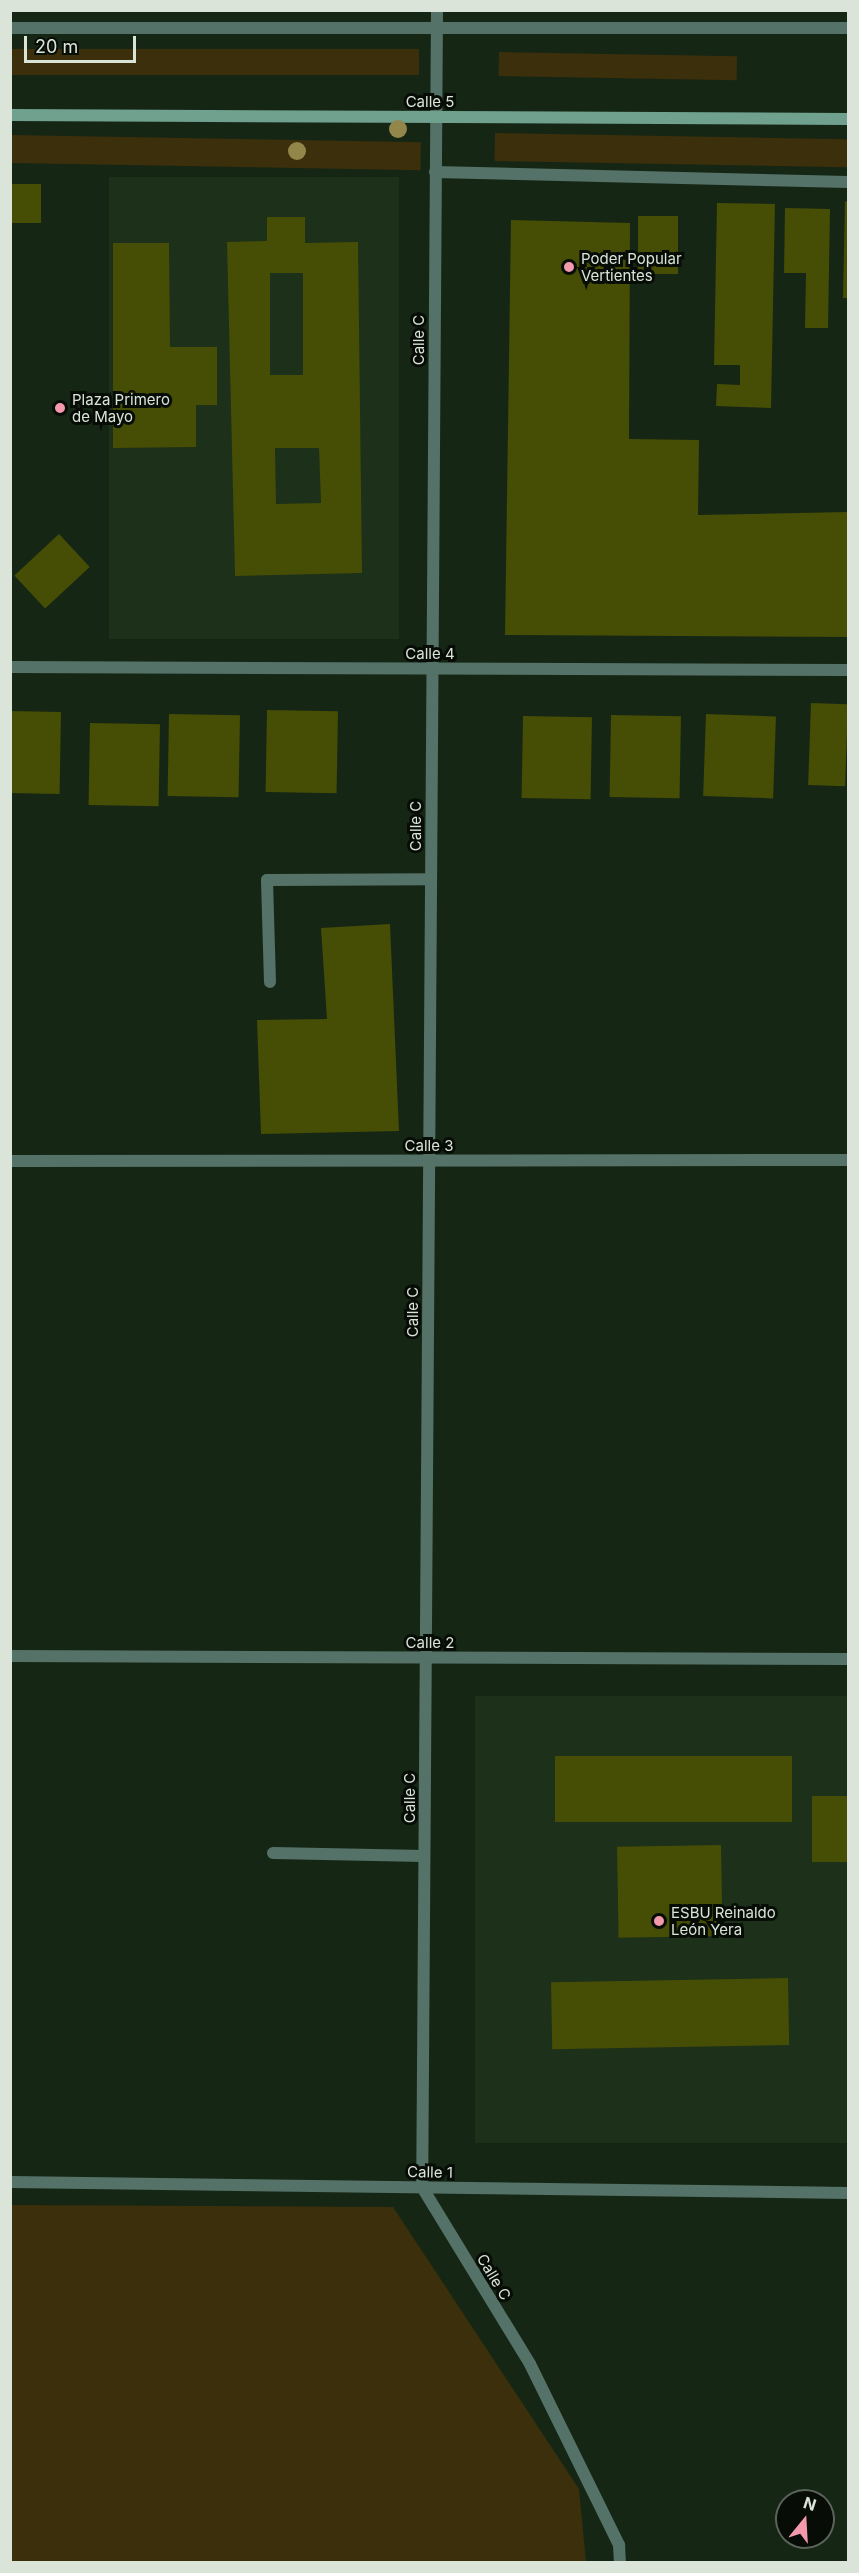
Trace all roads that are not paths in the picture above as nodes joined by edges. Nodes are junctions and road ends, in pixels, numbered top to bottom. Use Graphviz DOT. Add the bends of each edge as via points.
graph roads {
  1 [pos="437,10"];
  2 [pos="10,28"];
  3 [pos="436,28"];
  4 [pos="849,28"];
  5 [pos="10,115"];
  6 [pos="436,117"];
  7 [pos="849,119"];
  8 [pos="435,172"];
  9 [pos="849,182"];
  10 [pos="10,667"];
  11 [pos="432,669"];
  12 [pos="849,670"];
  13 [pos="431,879"];
  14 [pos="270,982"];
  15 [pos="849,1160"];
  16 [pos="10,1161"];
  17 [pos="429,1161"];
  18 [pos="10,1656"];
  19 [pos="426,1658"];
  20 [pos="849,1659"];
  21 [pos="273,1853"];
  22 [pos="424,1856"];
  23 [pos="10,2182"];
  24 [pos="422,2187"];
  25 [pos="849,2193"];
  26 [pos="620,2562"];
  1 -- 3 [label="street, Calle C"];
  2 -- 3 [label="street"];
  3 -- 4 [label="street"];
  3 -- 6 [label="street, Calle C"];
  5 -- 6 [label="main road, Calle 5"];
  6 -- 7 [label="main road, Calle 5"];
  6 -- 8 [label="street, Calle C"];
  8 -- 9 [label="street"];
  8 -- 11 [label="street, Calle C"];
  10 -- 11 [label="street, Calle 4"];
  11 -- 12 [label="street, Calle 4"];
  11 -- 13 [label="street, Calle C"];
  13 -- 14 [label="street" via="267,880"];
  13 -- 17 [label="street, Calle C"];
  15 -- 17 [label="street, Calle 3"];
  16 -- 17 [label="street, Calle 3"];
  17 -- 19 [label="street, Calle C"];
  18 -- 19 [label="street, Calle 2"];
  19 -- 20 [label="street, Calle 2"];
  19 -- 22 [label="street, Calle C"];
  21 -- 22 [label="street"];
  22 -- 24 [label="street, Calle C"];
  23 -- 24 [label="street, Calle 1"];
  24 -- 25 [label="street, Calle 1"];
  24 -- 26 [label="street, Calle C" via="530,2364 619,2545"];
}
